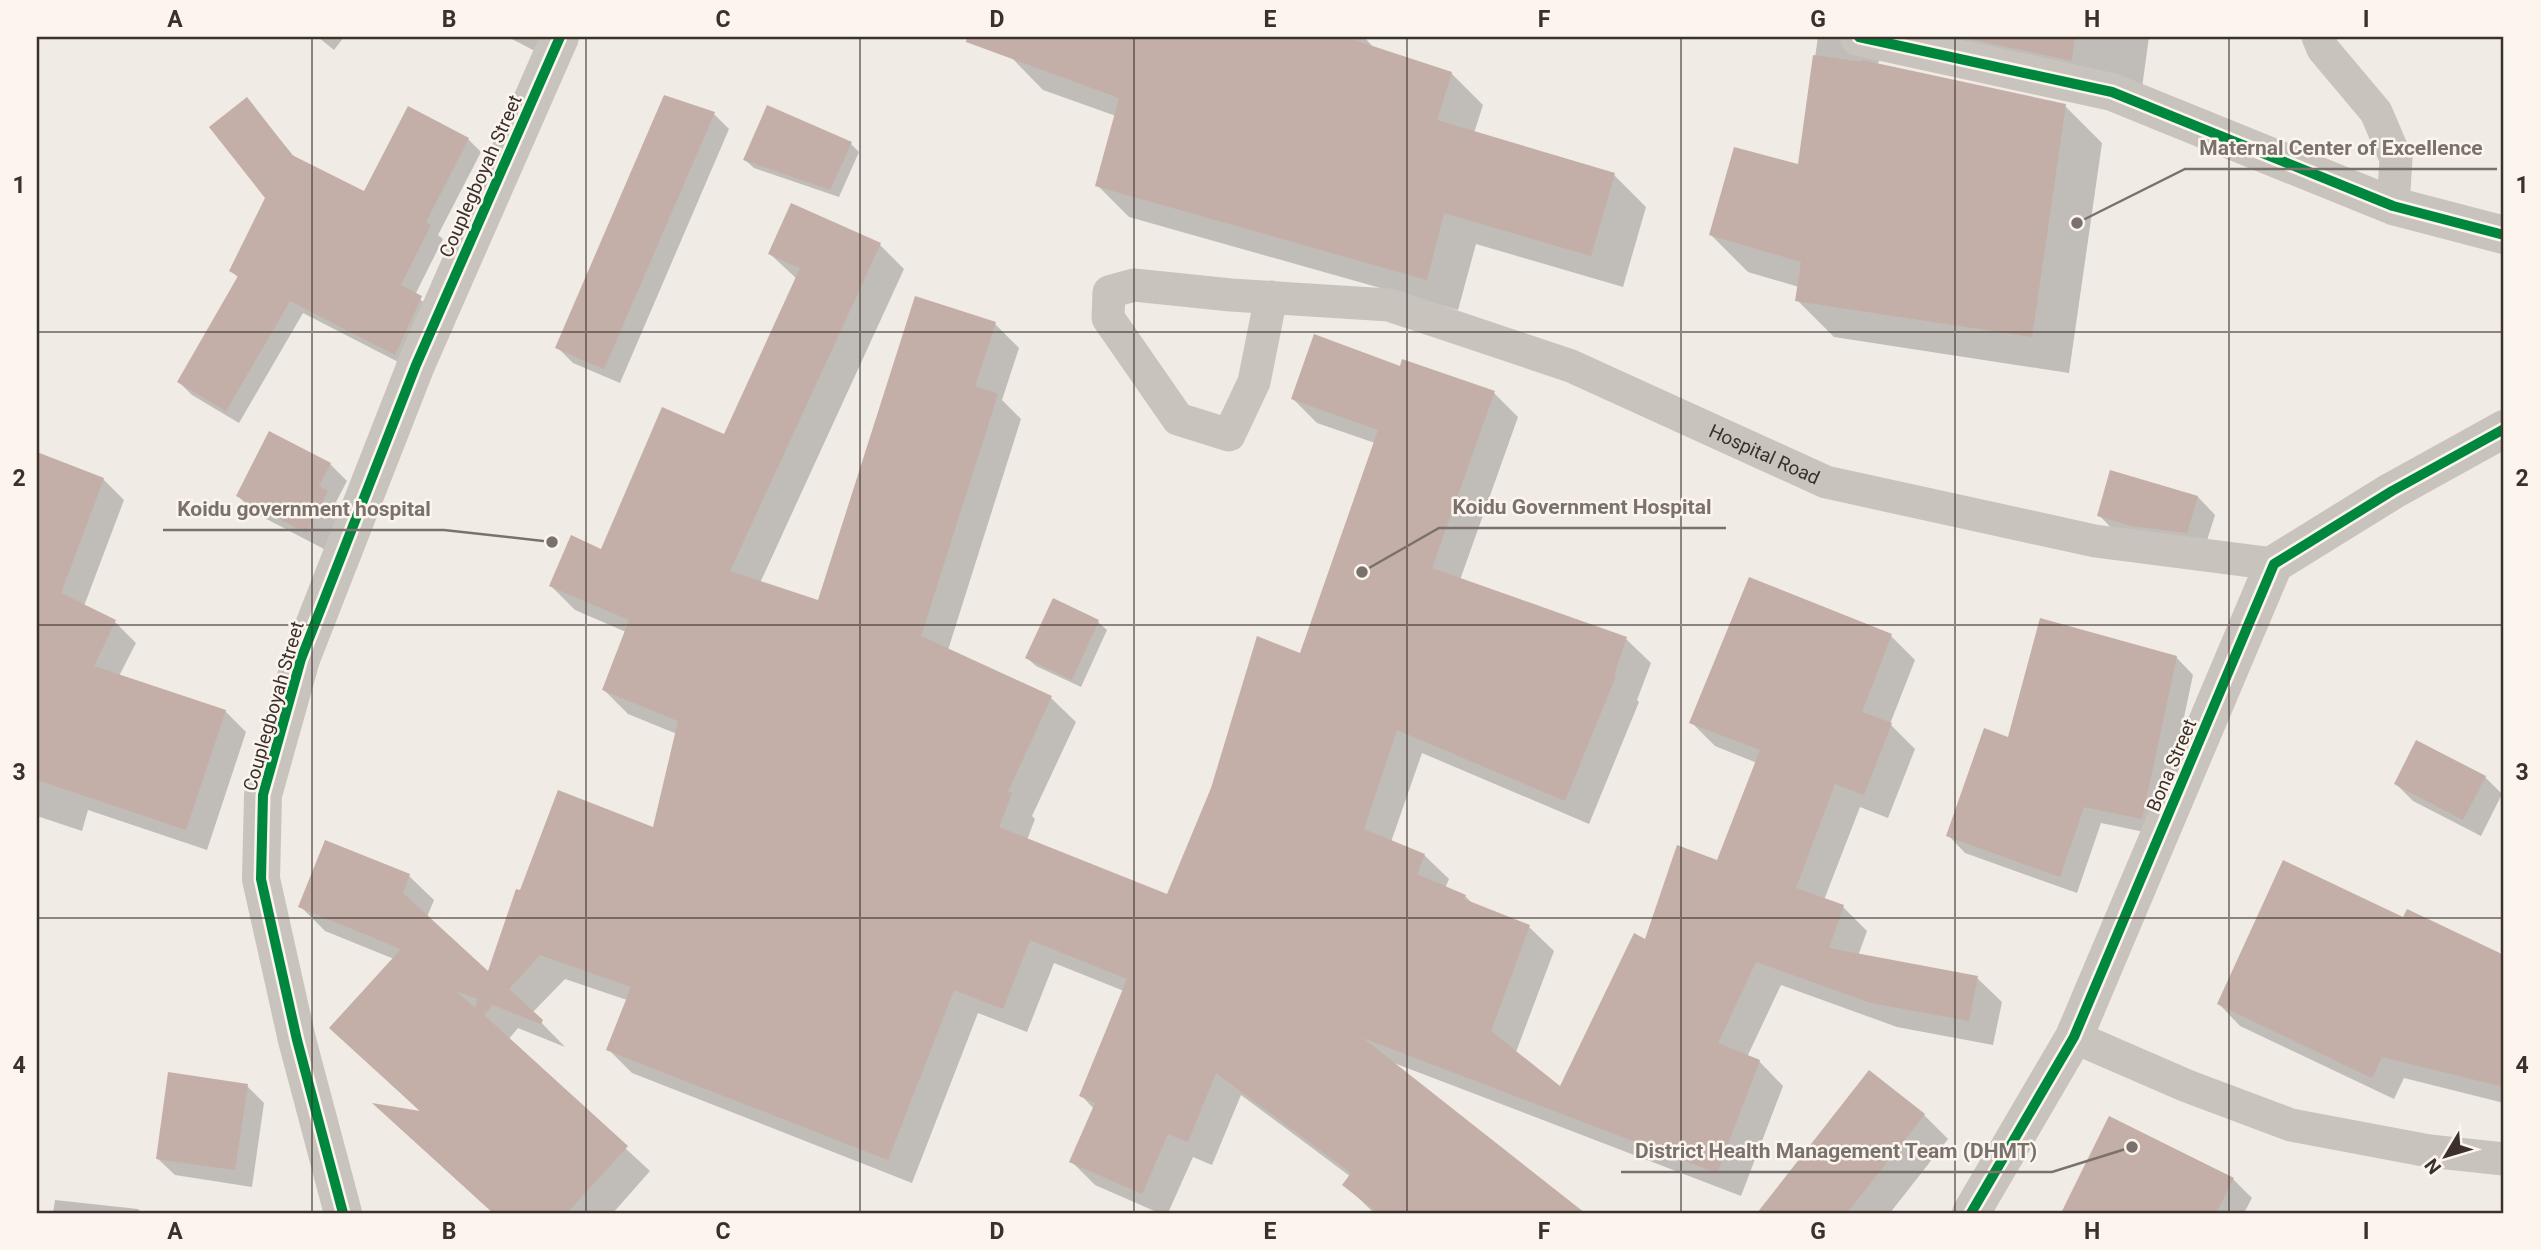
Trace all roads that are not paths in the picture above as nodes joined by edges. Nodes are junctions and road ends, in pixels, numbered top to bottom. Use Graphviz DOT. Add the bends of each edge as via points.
graph roads {
  1 [pos="560,37"];
  2 [pos="1859,37"];
  3 [pos="2318,37"];
  4 [pos="2393,206"];
  5 [pos="2504,235"];
  6 [pos="1271,297"];
  7 [pos="2504,429"];
  8 [pos="2274,564"];
  9 [pos="2074,1037"];
  10 [pos="2504,1159"];
  11 [pos="343,1213"];
  12 [pos="1971,1213"];
  1 -- 11 [label="street, Couplegboyah Street" via="416,365 301,659 264,795 261,879"];
  2 -- 4 [label="street" via="2112,92"];
  3 -- 4 [label="lane" via="2376,112 2396,159"];
  4 -- 5 [label="street"];
  6 -- 6 [label="lane, Hospital Road" via="1134,285 1109,292 1108,318 1178,419 1229,435 1254,382"];
  6 -- 8 [label="lane, Hospital Road" via="1402,309 1571,366 1826,482 2095,541"];
  7 -- 8 [label="street"];
  8 -- 9 [label="street, Bona Street"];
  9 -- 10 [label="lane" via="2291,1125 2429,1151"];
  9 -- 12 [label="street, Bona Street"];
}
